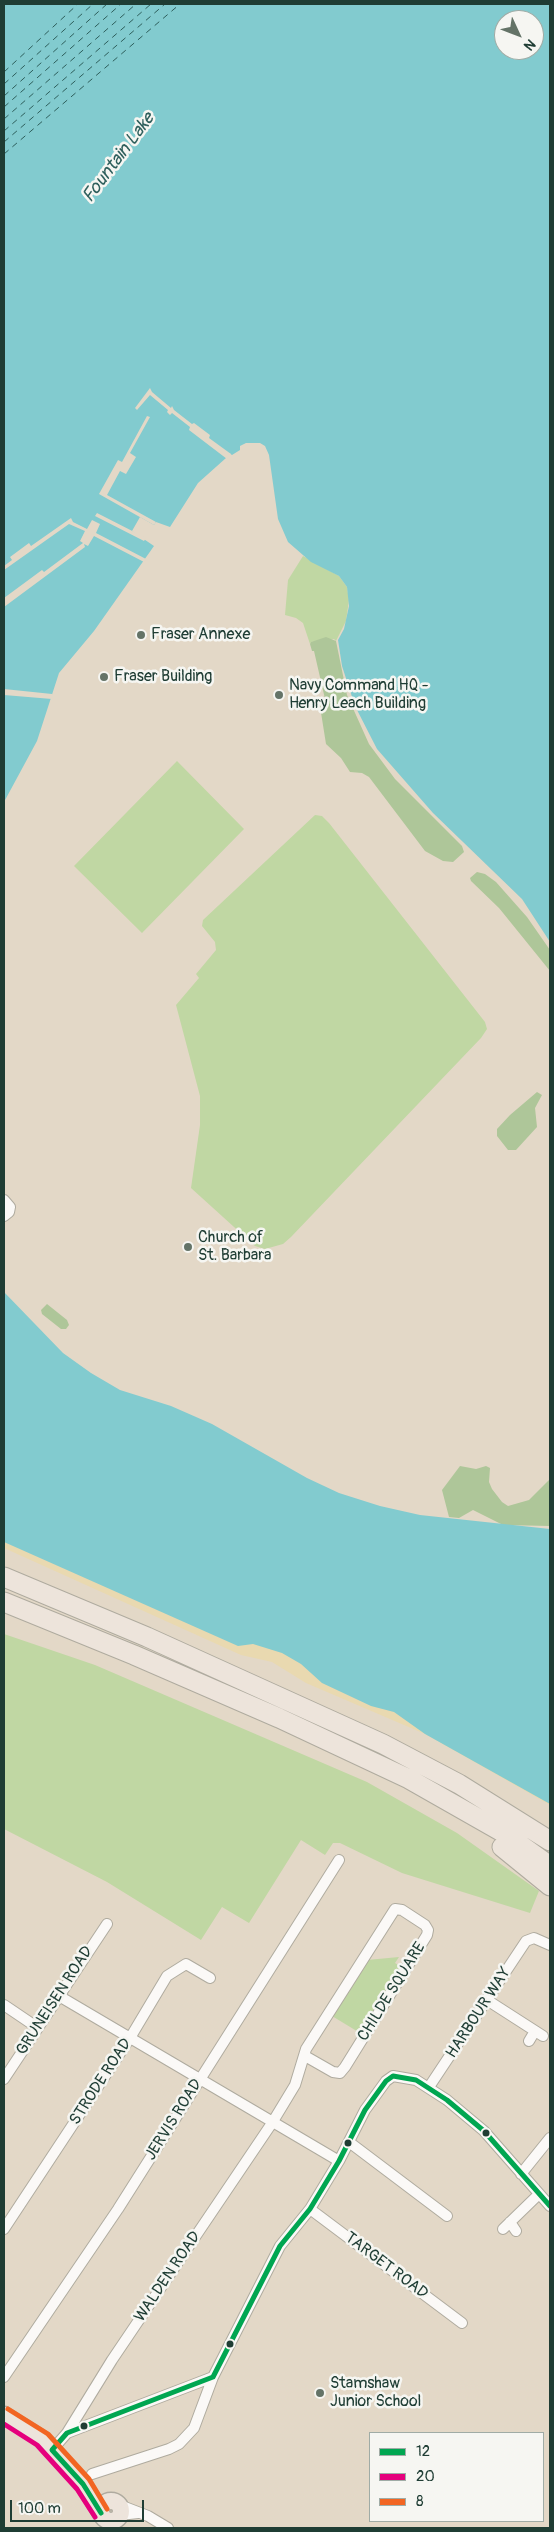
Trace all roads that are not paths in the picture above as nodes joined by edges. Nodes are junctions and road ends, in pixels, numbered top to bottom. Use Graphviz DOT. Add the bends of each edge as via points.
graph roads {
  1 [pos="4,1200"];
  2 [pos="4,1216"];
  3 [pos="4,1577"];
  4 [pos="4,1602"];
  5 [pos="409,1779"];
  6 [pos="459,1784"];
  7 [pos="550,1829"];
  8 [pos="550,1841"];
  9 [pos="339,1860"];
  10 [pos="550,1866"];
  11 [pos="550,1886"];
  12 [pos="107,1924"];
  13 [pos="531,1928"];
  14 [pos="529,1939"];
  15 [pos="550,1945"];
  16 [pos="186,1956"];
  17 [pos="178,1968"];
  18 [pos="210,1978"];
  19 [pos="59,1996"];
  20 [pos="487,2000"];
  21 [pos="4,2005"];
  22 [pos="38,2028"];
  23 [pos="130,2038"];
  24 [pos="529,2041"];
  25 [pos="305,2056"];
  26 [pos="4,2079"];
  27 [pos="200,2080"];
  28 [pos="429,2087"];
  29 [pos="272,2122"];
  30 [pos="550,2138"];
  31 [pos="348,2142"];
  32 [pos="339,2161"];
  33 [pos="521,2174"];
  34 [pos="538,2195"];
  35 [pos="550,2204"];
  36 [pos="310,2209"];
  37 [pos="447,2216"];
  38 [pos="510,2228"];
  39 [pos="4,2229"];
  40 [pos="462,2322"];
  41 [pos="4,2377"];
  42 [pos="213,2377"];
  43 [pos="4,2409"];
  44 [pos="4,2415"];
  45 [pos="22,2425"];
  46 [pos="66,2434"];
  47 [pos="52,2450"];
  48 [pos="87,2479"];
  49 [pos="111,2515"];
  50 [pos="168,2528"];
  1 -- 2 [label="street" via="10,1206"];
  3 -- 6 [label="highway" via="147,1637 383,1744"];
  4 -- 5 [label="highway" via="170,1671"];
  5 -- 10 [label="highway" via="504,1833"];
  5 -- 11 [label="highway"];
  6 -- 7 [label="highway"];
  6 -- 8 [label="highway"];
  9 -- 27 [label="street, JERVIS ROAD"];
  12 -- 19 [label="street, GRUNEISEN ROAD"];
  13 -- 14 [label="street, HARBOUR WAY"];
  14 -- 15 [label="street"];
  14 -- 20 [label="street, HARBOUR WAY"];
  16 -- 17 [label="street"];
  17 -- 18 [label="street" via="189,1965"];
  17 -- 23 [label="street, STRODE ROAD" via="167,1976"];
  19 -- 22 [label="street, GRUNEISEN ROAD"];
  19 -- 23 [label="street"];
  20 -- 24 [label="street" via="539,2034"];
  20 -- 28 [label="street, HARBOUR WAY"];
  21 -- 22 [label="street"];
  22 -- 26 [label="street, GRUNEISEN ROAD"];
  23 -- 27 [label="street"];
  23 -- 39 [label="street, STRODE ROAD"];
  25 -- 25 [label="street, CHILDE SQUARE" via="333,2072 340,2072 346,2067 427,1935 425,1925 395,1909 306,2049"];
  25 -- 29 [label="street, CHILDE SQUARE" via="295,2085"];
  27 -- 29 [label="street"];
  27 -- 41 [label="street, JERVIS ROAD"];
  28 -- 31 [label="street" via="416,2080 393,2076 376,2091"];
  28 -- 33 [label="street" via="484,2131"];
  29 -- 32 [label="street"];
  29 -- 46 [label="street, WALDEN ROAD"];
  30 -- 33 [label="street"];
  31 -- 32 [label="street"];
  31 -- 37 [label="street"];
  32 -- 36 [label="street"];
  33 -- 34 [label="street"];
  34 -- 35 [label="street"];
  34 -- 38 [label="street"];
  36 -- 40 [label="street, TARGET ROAD"];
  36 -- 42 [label="street" via="280,2246"];
  42 -- 46 [label="street"];
  42 -- 48 [label="street" via="194,2428 179,2444"];
  43 -- 45 [label="main road"];
  44 -- 45 [label="main road"];
  45 -- 47 [label="main road"];
  46 -- 47 [label="street, WALDEN ROAD"];
  47 -- 48 [label="main road"];
  48 -- 49 [label="main road"];
  49 -- 50 [label="street" via="142,2513"];
}
